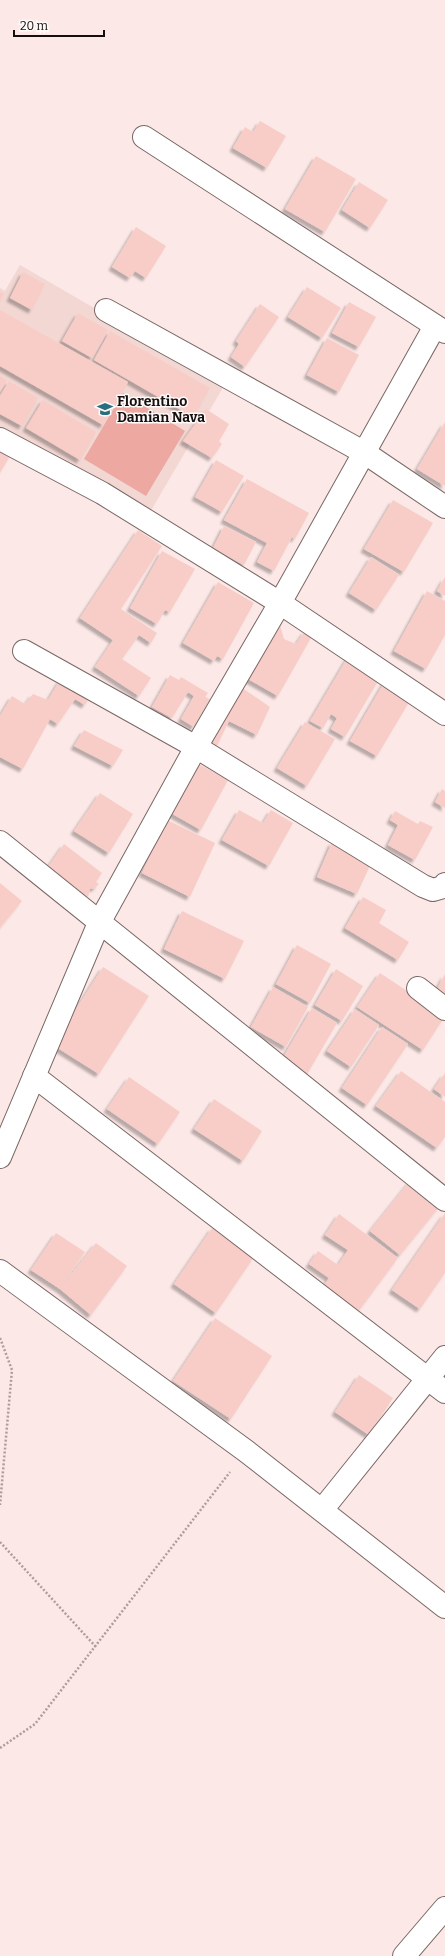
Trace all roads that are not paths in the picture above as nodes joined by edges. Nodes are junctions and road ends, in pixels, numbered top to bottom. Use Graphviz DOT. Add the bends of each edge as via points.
graph roads {
  1 [pos="144,137"];
  2 [pos="106,310"];
  3 [pos="440,329"];
  4 [pos="0,438"];
  5 [pos="365,453"];
  6 [pos="445,507"];
  7 [pos="280,603"];
  8 [pos="24,651"];
  9 [pos="445,714"];
  10 [pos="196,747"];
  11 [pos="0,842"];
  12 [pos="445,884"];
  13 [pos="99,923"];
  14 [pos="418,988"];
  15 [pos="445,1009"];
  16 [pos="34,1076"];
  17 [pos="0,1157"];
  18 [pos="445,1200"];
  19 [pos="0,1271"];
  20 [pos="445,1357"];
  21 [pos="428,1379"];
  22 [pos="445,1392"];
  23 [pos="322,1510"];
  24 [pos="445,1607"];
  25 [pos="445,1908"];
  26 [pos="404,1956"];
  1 -- 3 [label="street"];
  2 -- 5 [label="street"];
  3 -- 5 [label="street"];
  4 -- 7 [label="street" via="102,493"];
  5 -- 6 [label="street"];
  5 -- 7 [label="street"];
  7 -- 9 [label="street"];
  7 -- 10 [label="street"];
  8 -- 10 [label="street"];
  10 -- 12 [label="street" via="423,886 433,890"];
  10 -- 13 [label="street"];
  11 -- 13 [label="street"];
  13 -- 16 [label="street"];
  13 -- 18 [label="street"];
  14 -- 15 [label="street"];
  16 -- 17 [label="street"];
  16 -- 21 [label="street"];
  19 -- 23 [label="street" via="246,1451"];
  20 -- 21 [label="street"];
  21 -- 22 [label="street"];
  21 -- 23 [label="street"];
  23 -- 24 [label="street"];
  25 -- 26 [label="street"];
}
